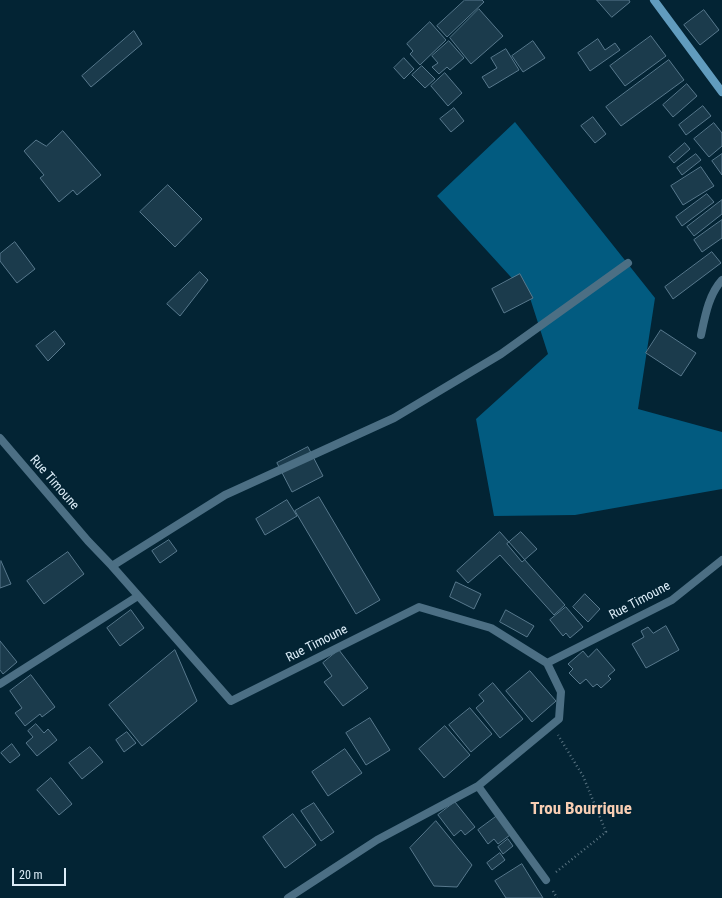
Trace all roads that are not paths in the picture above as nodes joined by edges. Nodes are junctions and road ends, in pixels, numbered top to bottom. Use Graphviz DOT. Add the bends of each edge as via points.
graph roads {
  1 [pos="654,0"];
  2 [pos="722,92"];
  3 [pos="628,263"];
  4 [pos="722,280"];
  5 [pos="701,335"];
  6 [pos="0,438"];
  7 [pos="722,560"];
  8 [pos="112,566"];
  9 [pos="138,596"];
  10 [pos="547,663"];
  11 [pos="0,684"];
  12 [pos="478,786"];
  13 [pos="546,880"];
  14 [pos="288,898"];
  1 -- 2 [label="main road"];
  3 -- 8 [label="street" via="501,354 394,418 225,495"];
  4 -- 5 [label="street" via="716,286 709,304"];
  6 -- 8 [label="street, Rue Timoune"];
  7 -- 10 [label="street, Rue Timoune" via="672,600"];
  8 -- 9 [label="street, Rue Timoune"];
  9 -- 10 [label="street, Rue Timoune" via="231,701 419,607 491,628"];
  9 -- 11 [label="street"];
  10 -- 12 [label="street" via="561,692 559,719"];
  12 -- 13 [label="street"];
  12 -- 14 [label="street" via="377,840"];
}
